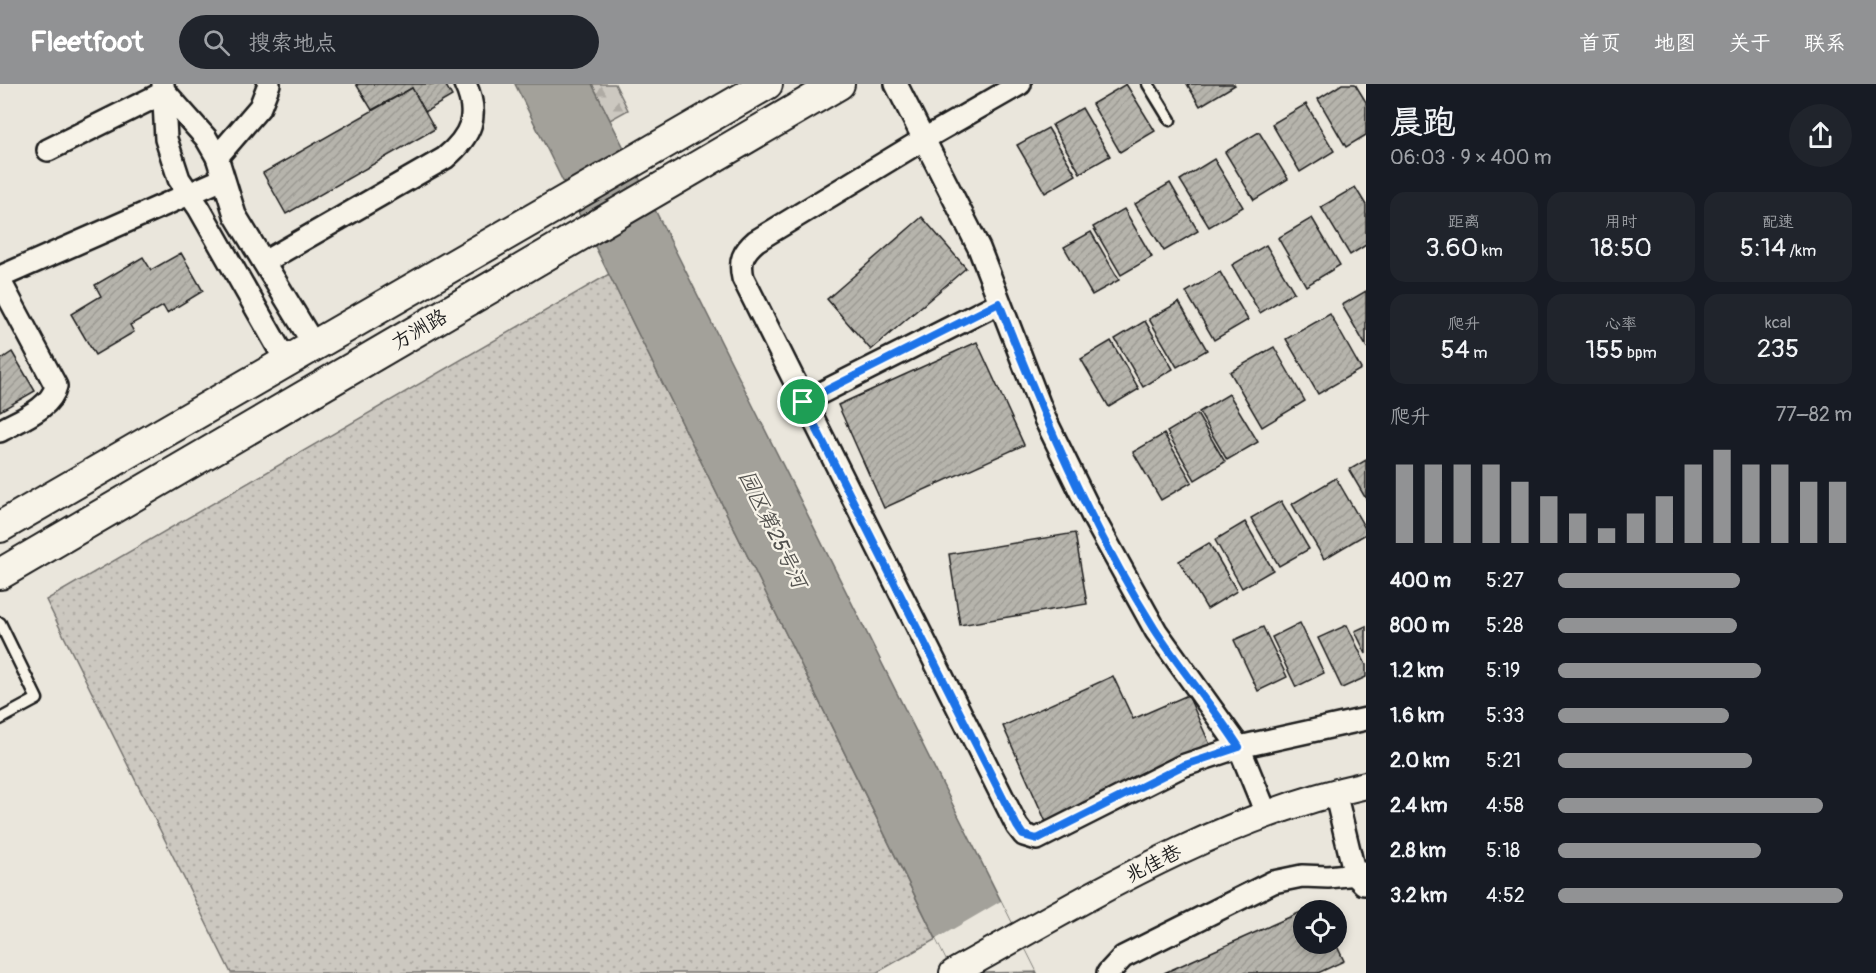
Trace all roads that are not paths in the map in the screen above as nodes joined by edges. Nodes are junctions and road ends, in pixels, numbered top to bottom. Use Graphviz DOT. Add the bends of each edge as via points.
graph roads {
  1 [pos="269,84"];
  2 [pos="465,84"];
  3 [pos="767,84"];
  4 [pos="839,84"];
  5 [pos="896,84"];
  6 [pos="1020,84"];
  7 [pos="1148,84"];
  8 [pos="164,88"];
  9 [pos="1170,120"];
  10 [pos="924,139"];
  11 [pos="48,150"];
  12 [pos="217,157"];
  13 [pos="223,179"];
  14 [pos="188,193"];
  15 [pos="264,262"];
  16 [pos="0,279"];
  17 [pos="999,303"];
  18 [pos="314,345"];
  19 [pos="286,361"];
  20 [pos="803,402"];
  21 [pos="0,431"];
  22 [pos="0,527"];
  23 [pos="0,574"];
  24 [pos="0,623"];
  25 [pos="0,719"];
  26 [pos="1366,719"];
  27 [pos="1239,747"];
  28 [pos="1366,786"];
  29 [pos="1335,792"];
  30 [pos="1266,813"];
  31 [pos="1362,878"];
  32 [pos="953,973"];
  33 [pos="1108,973"];
  1 -- 12 [label="street" via="260,107"];
  2 -- 15 [label="street" via="473,110 462,144 445,158"];
  3 -- 18 [label="main road, 方洲路"];
  4 -- 23 [label="main road, 方洲路"];
  5 -- 10 [label="street"];
  6 -- 10 [label="street"];
  7 -- 9 [label="lane"];
  8 -- 11 [label="street"];
  8 -- 12 [label="street"];
  8 -- 14 [label="street" via="166,139 171,160"];
  10 -- 17 [label="street" via="961,209"];
  10 -- 20 [label="street" via="745,250 740,265 743,278"];
  12 -- 13 [label="street"];
  13 -- 14 [label="street"];
  13 -- 15 [label="street" via="235,215"];
  14 -- 16 [label="street"];
  14 -- 19 [label="street"];
  15 -- 18 [label="street"];
  16 -- 21 [label="street" via="56,386 54,397 46,404"];
  17 -- 20 [label="street"];
  17 -- 27 [label="street" via="1045,419 1115,558 1156,630"];
  18 -- 19 [label="main road, 方洲路"];
  19 -- 22 [label="main road, 方洲路"];
  20 -- 27 [label="street" via="1023,835 1037,839 1046,836 1182,766"];
  24 -- 25 [label="lane" via="37,699"];
  26 -- 27 [label="street"];
  27 -- 30 [label="street"];
  28 -- 29 [label="street, 兆佳巷"];
  29 -- 30 [label="street, 兆佳巷"];
  29 -- 31 [label="street"];
  30 -- 32 [label="street, 兆佳巷" via="1181,848"];
  31 -- 33 [label="street" via="1302,876 1273,882 1123,957"];
}
